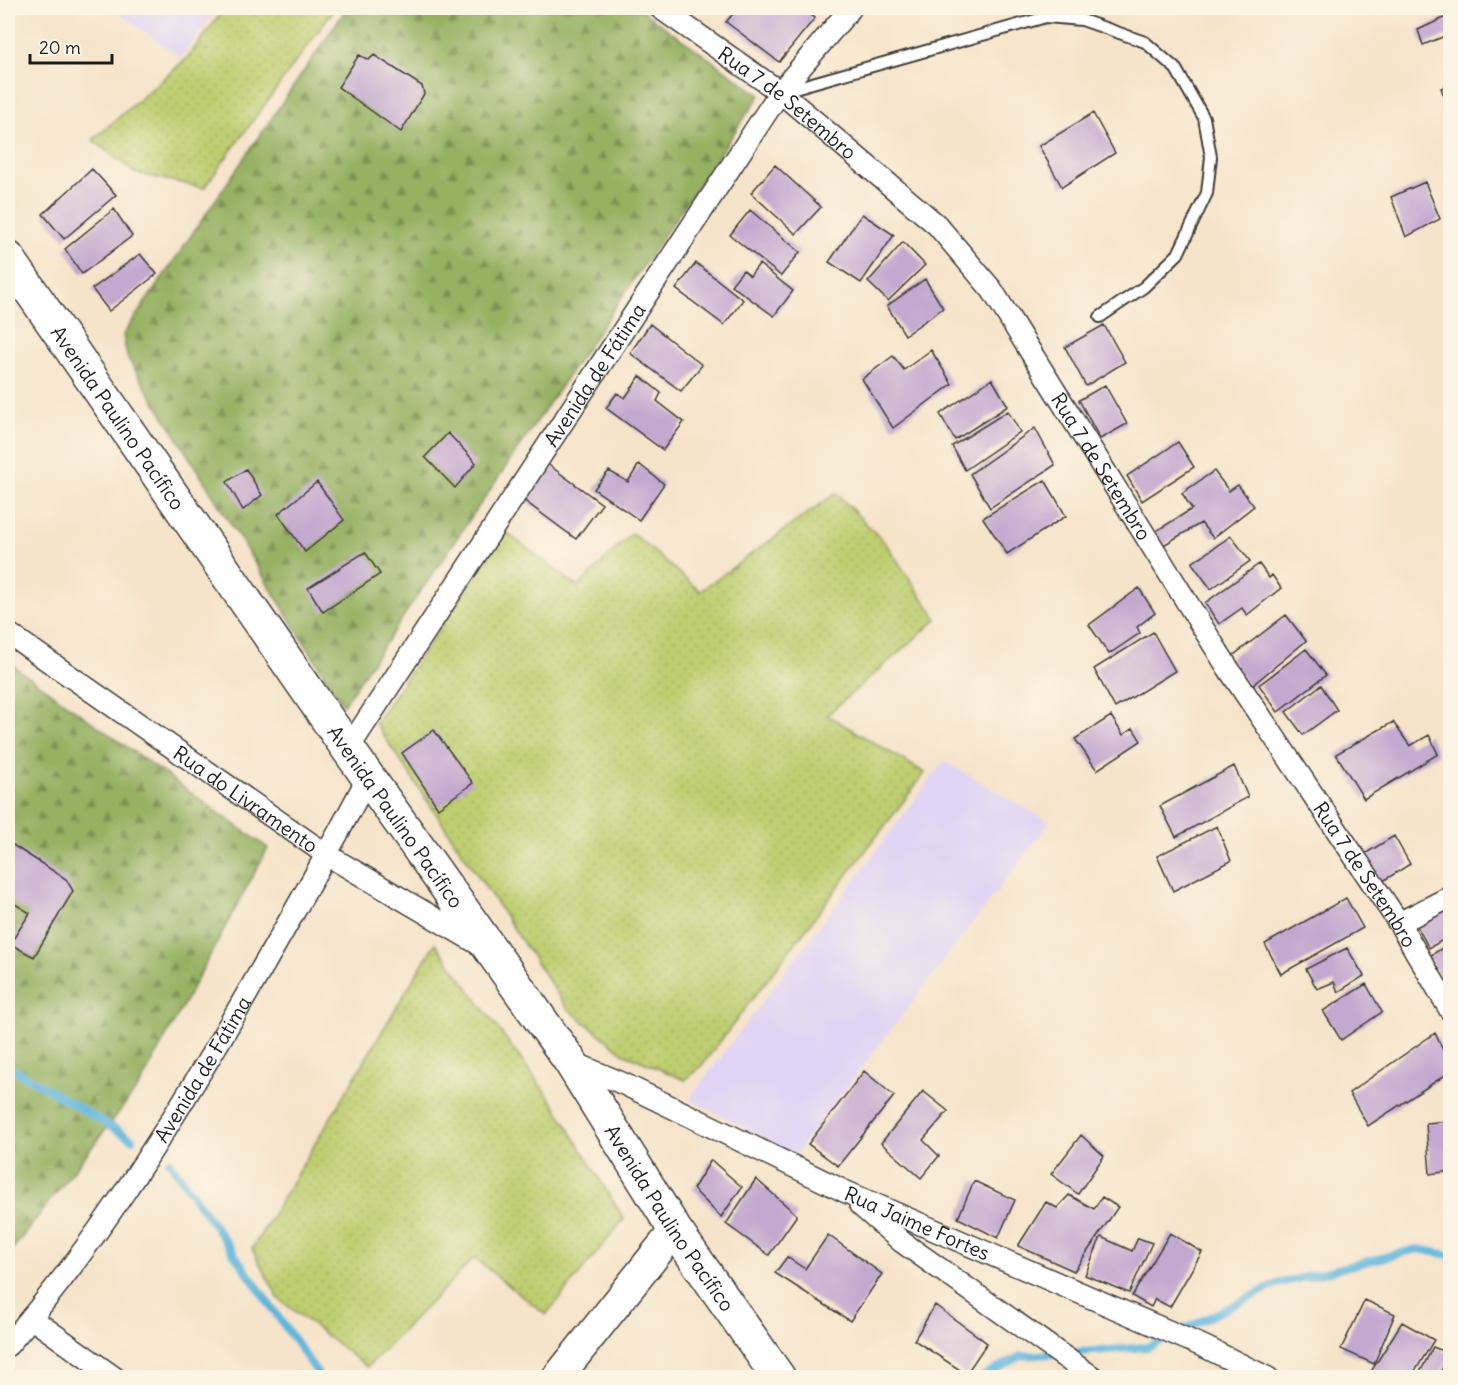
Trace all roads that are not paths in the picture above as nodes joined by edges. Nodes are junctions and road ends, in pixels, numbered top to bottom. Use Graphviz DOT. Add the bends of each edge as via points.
graph roads {
  1 [pos="660,8"];
  2 [pos="851,8"];
  3 [pos="780,92"];
  4 [pos="8,258"];
  5 [pos="1100,316"];
  6 [pos="8,633"];
  7 [pos="348,749"];
  8 [pos="368,777"];
  9 [pos="327,855"];
  10 [pos="1450,897"];
  11 [pos="1399,923"];
  12 [pos="492,952"];
  13 [pos="1450,1010"];
  14 [pos="570,1061"];
  15 [pos="844,1191"];
  16 [pos="675,1230"];
  17 [pos="31,1318"];
  18 [pos="8,1345"];
  19 [pos="1260,1376"];
  20 [pos="115,1377"];
  21 [pos="557,1377"];
  22 [pos="779,1377"];
  23 [pos="1094,1377"];
  1 -- 3 [label="street, Rua 7 de Setembro"];
  2 -- 3 [label="street, Avenida de Fátima"];
  3 -- 5 [label="lane" via="1046,17 1082,20 1145,42 1176,69 1204,118 1211,157 1208,193 1178,254 1144,287"];
  3 -- 7 [label="street, Avenida de Fátima"];
  3 -- 11 [label="street, Rua 7 de Setembro" via="937,225 992,290 1228,668"];
  4 -- 7 [label="main road, Avenida Paulino Pacífico"];
  6 -- 9 [label="street, Rua do Livramento"];
  7 -- 8 [label="main road, Avenida Paulino Pacífico"];
  8 -- 9 [label="street, Avenida de Fátima"];
  8 -- 12 [label="main road, Avenida Paulino Pacífico"];
  9 -- 12 [label="street, Rua do Livramento"];
  9 -- 17 [label="street, Avenida de Fátima" via="174,1118 94,1238"];
  10 -- 11 [label="street"];
  11 -- 13 [label="street, Rua 7 de Setembro"];
  12 -- 14 [label="main road, Avenida Paulino Pacífico"];
  14 -- 15 [label="street, Rua Jaime Fortes"];
  14 -- 16 [label="main road, Avenida Paulino Pacífico"];
  15 -- 19 [label="street, Rua Jaime Fortes" via="1138,1317"];
  15 -- 23 [label="street" via="902,1242"];
  16 -- 21 [label="street"];
  16 -- 22 [label="main road, Avenida Paulino Pacífico"];
  17 -- 18 [label="street, Avenida de Fátima"];
  17 -- 20 [label="street"];
}
